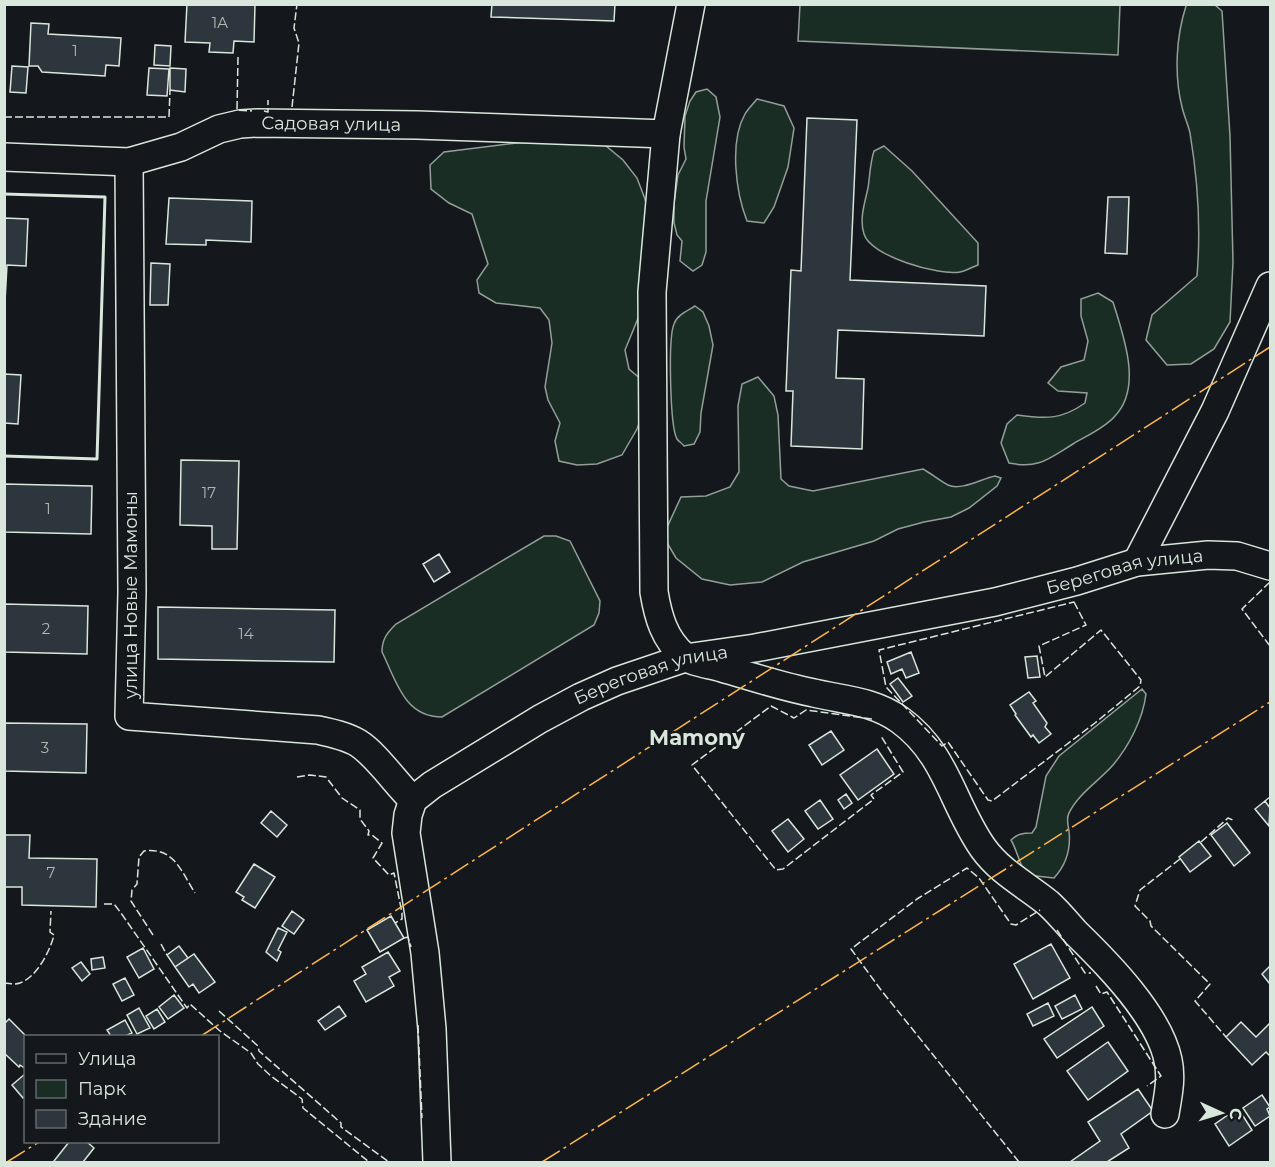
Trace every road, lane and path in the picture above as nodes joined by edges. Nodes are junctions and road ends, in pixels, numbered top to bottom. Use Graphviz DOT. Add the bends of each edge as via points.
graph roads {
  1 [pos="691,4"];
  2 [pos="666,134"];
  3 [pos="4,157"];
  4 [pos="129,162"];
  5 [pos="1270,285"];
  6 [pos="1137,562"];
  7 [pos="1270,566"];
  8 [pos="685,658"];
  9 [pos="413,800"];
  10 [pos="1165,1114"];
  11 [pos="437,1162"];
  1 -- 2 [label="street"];
  2 -- 4 [label="street, Садовая улица" via="257,123 219,129 181,147"];
  2 -- 8 [label="street" via="652,292 654,592 663,629"];
  3 -- 4 [label="street, Садовая улица"];
  4 -- 9 [label="street, улица Новые Мамоны" via="129,716 318,730 342,736 371,753"];
  5 -- 6 [label="street" via="1215,411"];
  6 -- 7 [label="street, Береговая улица" via="1208,555 1237,556"];
  6 -- 8 [label="street, Береговая улица" via="995,602"];
  8 -- 9 [label="street, Береговая улица" via="581,697"];
  8 -- 10 [label="street" via="787,687 873,705 910,728 940,765 972,830 993,861 1049,904 1138,1002 1168,1060"];
  9 -- 11 [label="street" via="406,832 425,953"];
}
